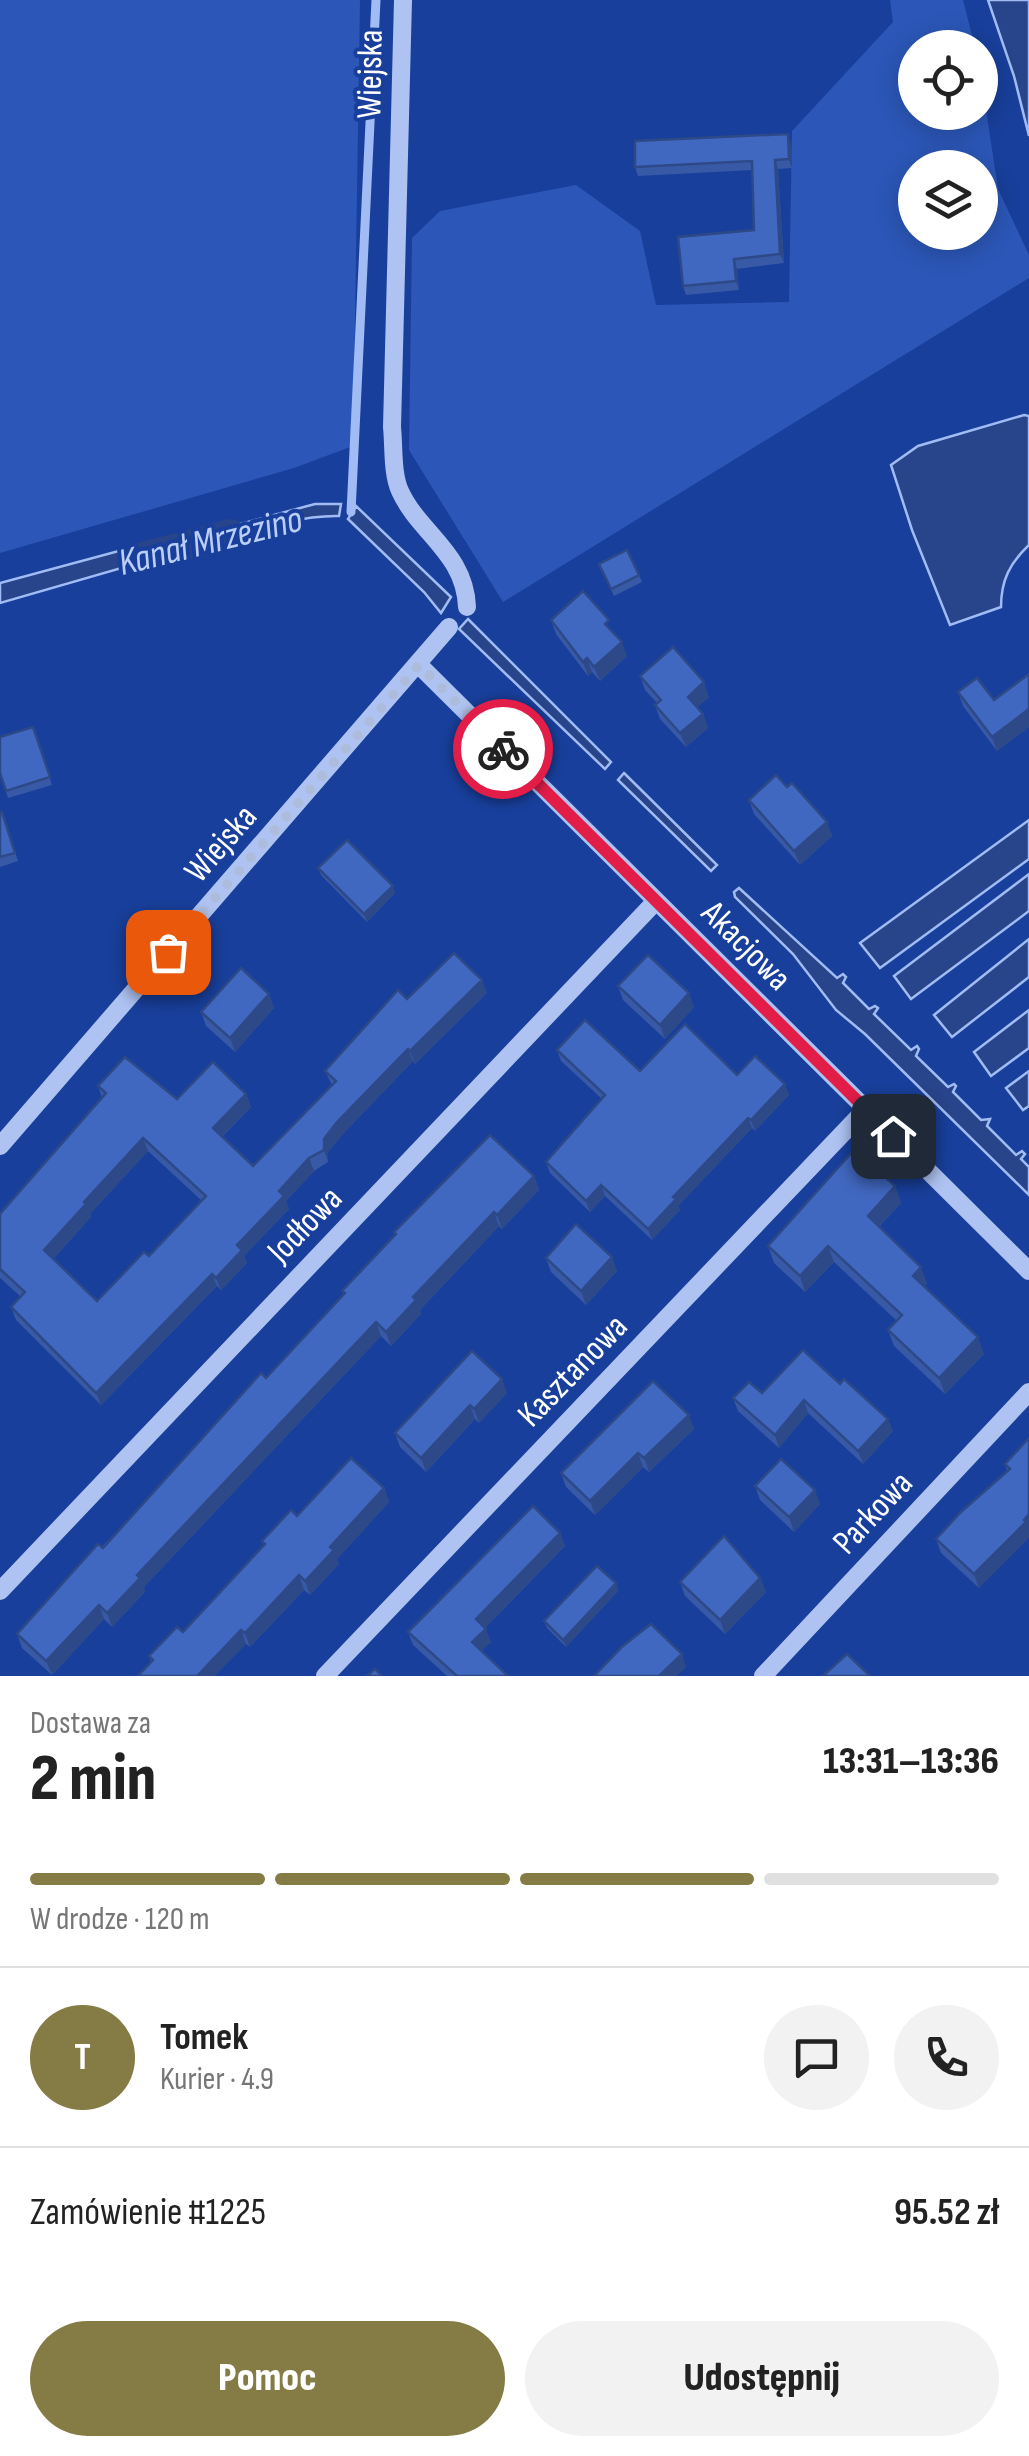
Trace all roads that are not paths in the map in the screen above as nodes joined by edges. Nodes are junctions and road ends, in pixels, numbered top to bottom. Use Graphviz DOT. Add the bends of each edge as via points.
graph roads {
  1 [pos="403,0"];
  2 [pos="467,607"];
  3 [pos="450,627"];
  4 [pos="419,665"];
  5 [pos="656,901"];
  6 [pos="866,1109"];
  7 [pos="0,1146"];
  8 [pos="1029,1271"];
  9 [pos="1029,1392"];
  10 [pos="0,1591"];
  11 [pos="325,1676"];
  12 [pos="763,1676"];
  1 -- 2 [label="street, Wiejska" via="392,428 399,490 456,566"];
  3 -- 4 [label="street, Wiejska"];
  4 -- 5 [label="street, Akacjowa"];
  4 -- 7 [label="street, Wiejska"];
  5 -- 6 [label="street, Akacjowa"];
  5 -- 10 [label="street, Jodłowa"];
  6 -- 8 [label="street, Akacjowa"];
  6 -- 11 [label="street, Kasztanowa"];
  9 -- 12 [label="street, Parkowa"];
}
